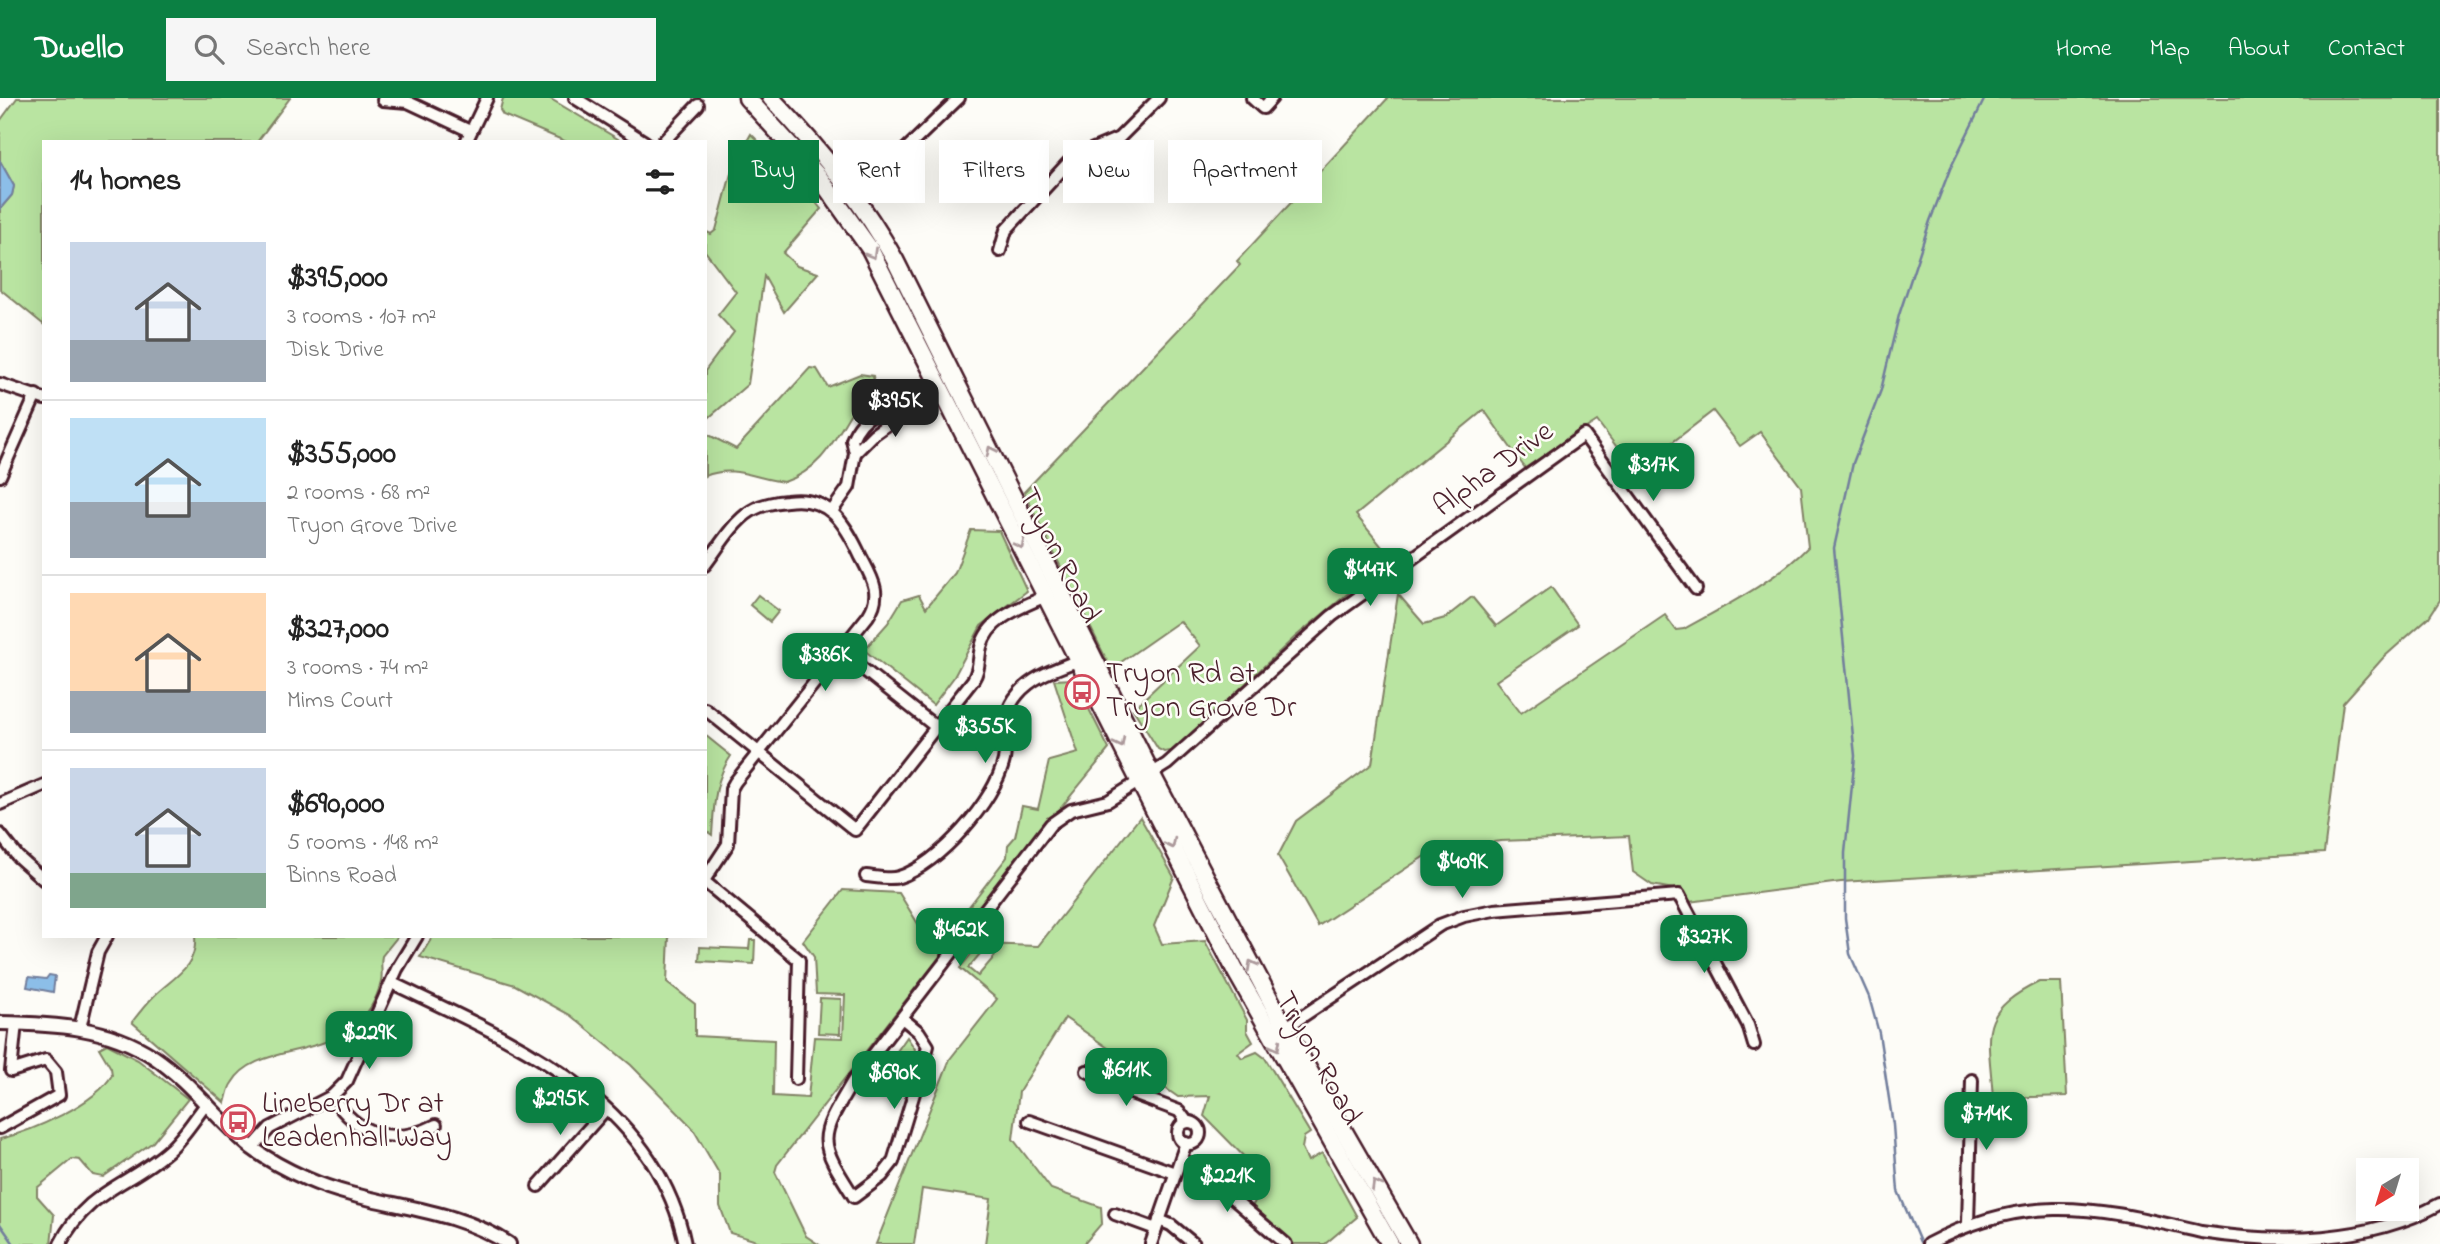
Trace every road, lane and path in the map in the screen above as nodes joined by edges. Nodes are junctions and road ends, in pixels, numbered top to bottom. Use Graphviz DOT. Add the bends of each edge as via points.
graph roads {
  1 [pos="487,98"];
  2 [pos="575,98"];
  3 [pos="747,98"];
  4 [pos="771,98"];
  5 [pos="958,98"];
  6 [pos="1159,98"];
  7 [pos="1252,98"];
  8 [pos="1272,98"];
  9 [pos="383,100"];
  10 [pos="698,105"];
  11 [pos="468,136"];
  12 [pos="642,140"];
  13 [pos="665,140"];
  14 [pos="915,140"];
  15 [pos="833,181"];
  16 [pos="833,184"];
  17 [pos="847,203"];
  18 [pos="851,203"];
  19 [pos="1000,251"];
  20 [pos="0,384"];
  21 [pos="941,386"];
  22 [pos="40,397"];
  23 [pos="911,402"];
  24 [pos="855,453"];
  25 [pos="0,476"];
  26 [pos="832,511"];
  27 [pos="707,562"];
  28 [pos="1696,589"];
  29 [pos="1046,596"];
  30 [pos="839,650"];
  31 [pos="1079,660"];
  32 [pos="707,711"];
  33 [pos="936,727"];
  34 [pos="757,752"];
  35 [pos="1146,779"];
  36 [pos="42,786"];
  37 [pos="0,804"];
  38 [pos="0,834"];
  39 [pos="866,876"];
  40 [pos="707,877"];
  41 [pos="42,878"];
  42 [pos="707,882"];
  43 [pos="106,938"];
  44 [pos="416,938"];
  45 [pos="392,984"];
  46 [pos="902,1018"];
  47 [pos="0,1023"];
  48 [pos="16,1023"];
  49 [pos="80,1028"];
  50 [pos="1285,1028"];
  51 [pos="1754,1045"];
  52 [pos="1087,1071"];
  53 [pos="796,1079"];
  54 [pos="1972,1080"];
  55 [pos="332,1096"];
  56 [pos="206,1103"];
  57 [pos="606,1109"];
  58 [pos="1029,1121"];
  59 [pos="436,1125"];
  60 [pos="0,1128"];
  61 [pos="252,1148"];
  62 [pos="1181,1160"];
  63 [pos="1175,1173"];
  64 [pos="538,1186"];
  65 [pos="2440,1205"];
  66 [pos="1115,1214"];
  67 [pos="1968,1223"];
  68 [pos="1158,1224"];
  69 [pos="60,1244"];
  70 [pos="509,1244"];
  71 [pos="685,1244"];
  72 [pos="1151,1244"];
  73 [pos="1194,1244"];
  74 [pos="1286,1244"];
  75 [pos="1390,1244"];
  76 [pos="1409,1244"];
  77 [pos="1927,1244"];
  1 -- 11 [label="street"];
  2 -- 12 [label="street"];
  3 -- 16 [label="main road, Tryon Road"];
  4 -- 15 [label="main road, Tryon Road"];
  5 -- 14 [label="street"];
  6 -- 19 [label="street" via="1119,138 1068,163 1006,230"];
  7 -- 8 [label="street" via="1263,108"];
  9 -- 11 [label="street" via="408,102"];
  10 -- 13 [label="street"];
  17 -- 21 [label="main road, Tryon Road, one-way"];
  35 -- 18 [label="main road, Tryon Road, one-way" via="917,301 884,240"];
  20 -- 22 [label="street"];
  21 -- 23 [label="street"];
  21 -- 29 [label="main road, Tryon Road, one-way"];
  22 -- 25 [label="street"];
  23 -- 24 [label="street" via="900,417"];
  23 -- 24 [label="street" via="889,405 865,419 852,440"];
  24 -- 26 [label="street" via="849,488"];
  26 -- 27 [label="street" via="806,499 757,508 744,516"];
  26 -- 30 [label="street" via="847,527 876,594 868,617"];
  28 -- 35 [label="street, Alpha Drive" via="1584,435 1332,616 1188,748"];
  29 -- 31 [label="main road, Tryon Road"];
  29 -- 33 [label="street" via="995,625 983,641 974,680"];
  30 -- 33 [label="street"];
  30 -- 34 [label="street"];
  31 -- 35 [label="main road, Tryon Road, one-way"];
  31 -- 39 [label="street" via="1042,674 1017,695 1003,728 1004,760 985,805 933,857 898,878"];
  32 -- 34 [label="street"];
  33 -- 34 [label="street" via="855,830"];
  34 -- 40 [label="street" via="731,789 728,844"];
  35 -- 46 [label="street, Alpha Drive" via="1108,802 1065,812 1051,824"];
  50 -- 35 [label="main road, Tryon Road, one-way"];
  35 -- 75 [label="main road, Tryon Road, one-way" via="1278,1051"];
  36 -- 37 [label="street"];
  38 -- 41 [label="street"];
  42 -- 53 [label="street" via="799,960"];
  43 -- 49 [label="street" via="91,977"];
  44 -- 45 [label="street"];
  45 -- 55 [label="street" via="347,1081"];
  45 -- 57 [label="street" via="537,1054"];
  46 -- 46 [label="street, Alpha Drive" via="853,1081 825,1131 830,1159 854,1197 882,1176 892,1162 928,1046"];
  47 -- 48 [label="street"];
  48 -- 49 [label="street"];
  48 -- 60 [label="street" via="11,1071 46,1060 56,1072 59,1095"];
  49 -- 56 [label="street" via="109,1035 153,1057"];
  50 -- 51 [label="street" via="1440,925 1464,916 1679,895 1748,1025"];
  76 -- 50 [label="main road, Tryon Road, one-way"];
  52 -- 62 [label="street" via="1131,1094 1179,1111 1187,1122 1178,1132 1186,1143"];
  54 -- 67 [label="street"];
  55 -- 59 [label="street" via="343,1114 367,1130 413,1135"];
  55 -- 61 [label="street" via="270,1128"];
  56 -- 61 [label="street"];
  56 -- 69 [label="street" via="171,1149 104,1191"];
  57 -- 64 [label="street"];
  57 -- 71 [label="street" via="624,1124 654,1169 673,1204"];
  58 -- 63 [label="street"];
  61 -- 70 [label="street" via="317,1184 454,1218"];
  62 -- 63 [label="street"];
  62 -- 74 [label="street" via="1194,1165"];
  63 -- 68 [label="street"];
  65 -- 67 [label="street" via="2339,1237 2295,1242 2226,1236 2092,1210 2053,1209"];
  66 -- 68 [label="street"];
  67 -- 77 [label="street"];
  68 -- 72 [label="street"];
  68 -- 73 [label="street" via="1171,1225"];
}
